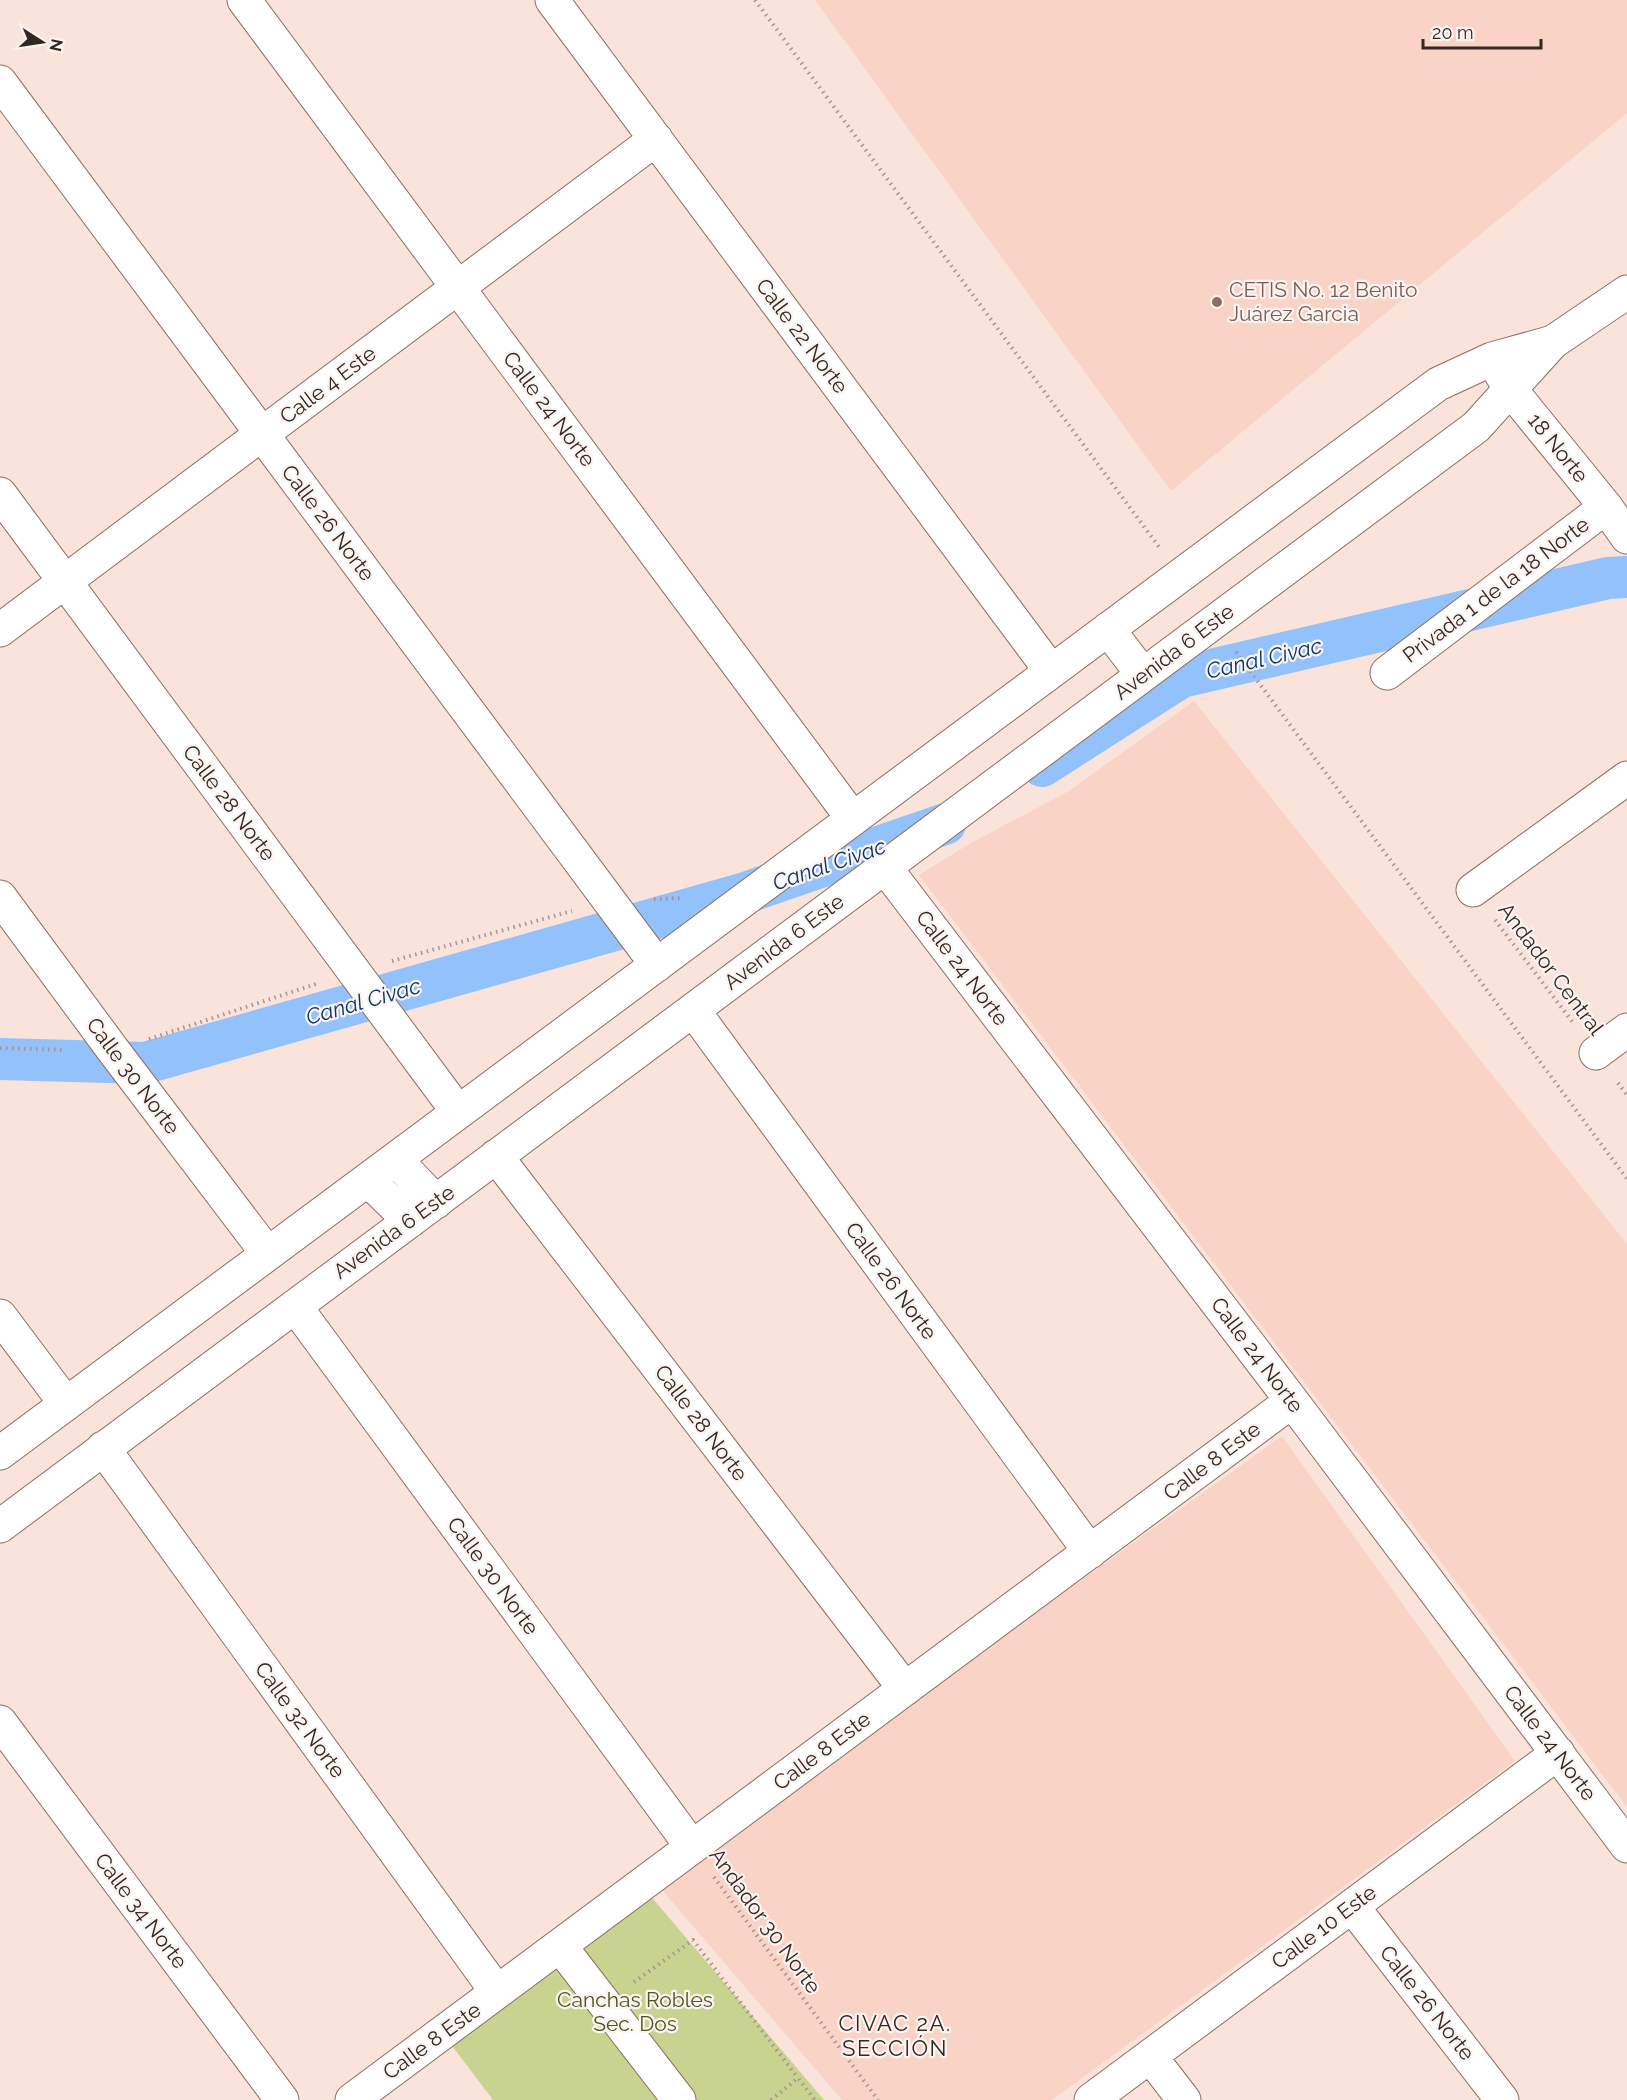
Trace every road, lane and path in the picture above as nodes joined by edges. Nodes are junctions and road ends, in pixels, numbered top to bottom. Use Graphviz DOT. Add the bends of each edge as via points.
graph roads {
  1 [pos="244,0"];
  2 [pos="552,0"];
  3 [pos="0,82"];
  4 [pos="656,139"];
  5 [pos="458,287"];
  6 [pos="1627,292"];
  7 [pos="1553,342"];
  8 [pos="1492,359"];
  9 [pos="1510,389"];
  10 [pos="262,434"];
  11 [pos="0,494"];
  12 [pos="1606,507"];
  13 [pos="1627,537"];
  14 [pos="65,582"];
  15 [pos="1108,629"];
  16 [pos="0,630"];
  17 [pos="1051,671"];
  18 [pos="1387,673"];
  19 [pos="1143,675"];
  20 [pos="1627,778"];
  21 [pos="853,819"];
  22 [pos="884,866"];
  23 [pos="1473,890"];
  24 [pos="0,897"];
  25 [pos="657,965"];
  26 [pos="693,1010"];
  27 [pos="1627,1030"];
  28 [pos="1596,1053"];
  29 [pos="1627,1095"];
  30 [pos="458,1112"];
  31 [pos="496,1156"];
  32 [pos="396,1160"];
  33 [pos="368,1180"];
  34 [pos="436,1202"];
  35 [pos="410,1221"];
  36 [pos="267,1253"];
  37 [pos="295,1306"];
  38 [pos="0,1316"];
  39 [pos="1292,1401"];
  40 [pos="66,1404"];
  41 [pos="103,1448"];
  42 [pos="0,1453"];
  43 [pos="0,1526"];
  44 [pos="1090,1552"];
  45 [pos="905,1689"];
  46 [pos="0,1722"];
  47 [pos="1558,1753"];
  48 [pos="1627,1846"];
  49 [pos="692,1847"];
  50 [pos="1352,1906"];
  51 [pos="560,1946"];
  52 [pos="626,1988"];
  53 [pos="497,1992"];
  54 [pos="1150,2056"];
  55 [pos="798,2078"];
  56 [pos="282,2100"];
  57 [pos="352,2100"];
  58 [pos="679,2100"];
  59 [pos="771,2100"];
  60 [pos="815,2100"];
  61 [pos="879,2100"];
  62 [pos="1091,2100"];
  63 [pos="1184,2100"];
  64 [pos="1502,2100"];
  1 -- 5 [label="street, Calle 24 Norte"];
  2 -- 4 [label="street, Calle 22 Norte"];
  3 -- 10 [label="street, Calle 26 Norte"];
  4 -- 5 [label="street, Calle 4 Este"];
  4 -- 17 [label="street, Calle 22 Norte"];
  5 -- 10 [label="street, Calle 4 Este"];
  5 -- 21 [label="street, Calle 24 Norte"];
  6 -- 7 [label="street, Avenida 6 Este"];
  7 -- 8 [label="street, Avenida 6 Este"];
  7 -- 9 [label="street, Avenida 6 Este"];
  8 -- 9 [label="street, 18 Norte"];
  8 -- 15 [label="street, Avenida 6 Este" via="1438,384"];
  9 -- 12 [label="street, 18 Norte"];
  9 -- 19 [label="street, Avenida 6 Este" via="1476,427"];
  10 -- 14 [label="street, Calle 4 Este"];
  10 -- 25 [label="street, Calle 26 Norte"];
  11 -- 14 [label="street, Calle 28 Norte"];
  12 -- 13 [label="street, 18 Norte"];
  12 -- 18 [label="street, Privada 1 de la 18 Norte"];
  14 -- 16 [label="street, Calle 4 Este"];
  14 -- 30 [label="street, Calle 28 Norte"];
  15 -- 17 [label="street, Avenida 6 Este"];
  15 -- 19 [label="street"];
  17 -- 21 [label="street, Avenida 6 Este"];
  19 -- 22 [label="street, Avenida 6 Este"];
  20 -- 23 [label="street"];
  21 -- 25 [label="street, Avenida 6 Este"];
  22 -- 26 [label="street, Avenida 6 Este"];
  22 -- 39 [label="street, Calle 24 Norte"];
  23 -- 28 [label="path, Andador Central"];
  24 -- 36 [label="street, Calle 30 Norte"];
  25 -- 30 [label="street, Avenida 6 Este"];
  26 -- 31 [label="street, Avenida 6 Este"];
  26 -- 44 [label="street, Calle 26 Norte"];
  27 -- 28 [label="street"];
  28 -- 29 [label="path, Andador Central"];
  30 -- 32 [label="street, Avenida 6 Este"];
  31 -- 34 [label="street, Avenida 6 Este"];
  31 -- 45 [label="street, Calle 28 Norte"];
  32 -- 33 [label="street, Avenida 6 Este"];
  32 -- 34 [label="street"];
  33 -- 35 [label="street"];
  33 -- 36 [label="street, Avenida 6 Este"];
  34 -- 35 [label="street, Avenida 6 Este"];
  35 -- 37 [label="street, Avenida 6 Este"];
  36 -- 40 [label="street, Avenida 6 Este"];
  37 -- 41 [label="street, Avenida 6 Este"];
  37 -- 49 [label="street, Calle 30 Norte"];
  38 -- 40 [label="street"];
  39 -- 44 [label="street, Calle 8 Este"];
  39 -- 47 [label="street, Calle 24 Norte"];
  40 -- 42 [label="street, Avenida 6 Este"];
  41 -- 43 [label="street, Avenida 6 Este"];
  41 -- 53 [label="street, Calle 32 Norte"];
  44 -- 45 [label="street, Calle 8 Este"];
  45 -- 49 [label="street, Calle 8 Este"];
  46 -- 56 [label="street, Calle 34 Norte"];
  47 -- 48 [label="street, Calle 24 Norte"];
  47 -- 50 [label="street, Calle 10 Este"];
  49 -- 51 [label="street, Calle 8 Este"];
  49 -- 61 [label="path, Andador 30 Norte"];
  50 -- 54 [label="street, Calle 10 Este"];
  50 -- 64 [label="street, Calle 26 Norte"];
  51 -- 53 [label="street, Calle 8 Este"];
  51 -- 58 [label="street"];
  52 -- 55 [label="path" via="693,1940"];
  53 -- 57 [label="street, Calle 8 Este"];
  54 -- 62 [label="street, Calle 10 Este"];
  54 -- 63 [label="street"];
  55 -- 59 [label="path"];
  55 -- 60 [label="path"];
}
